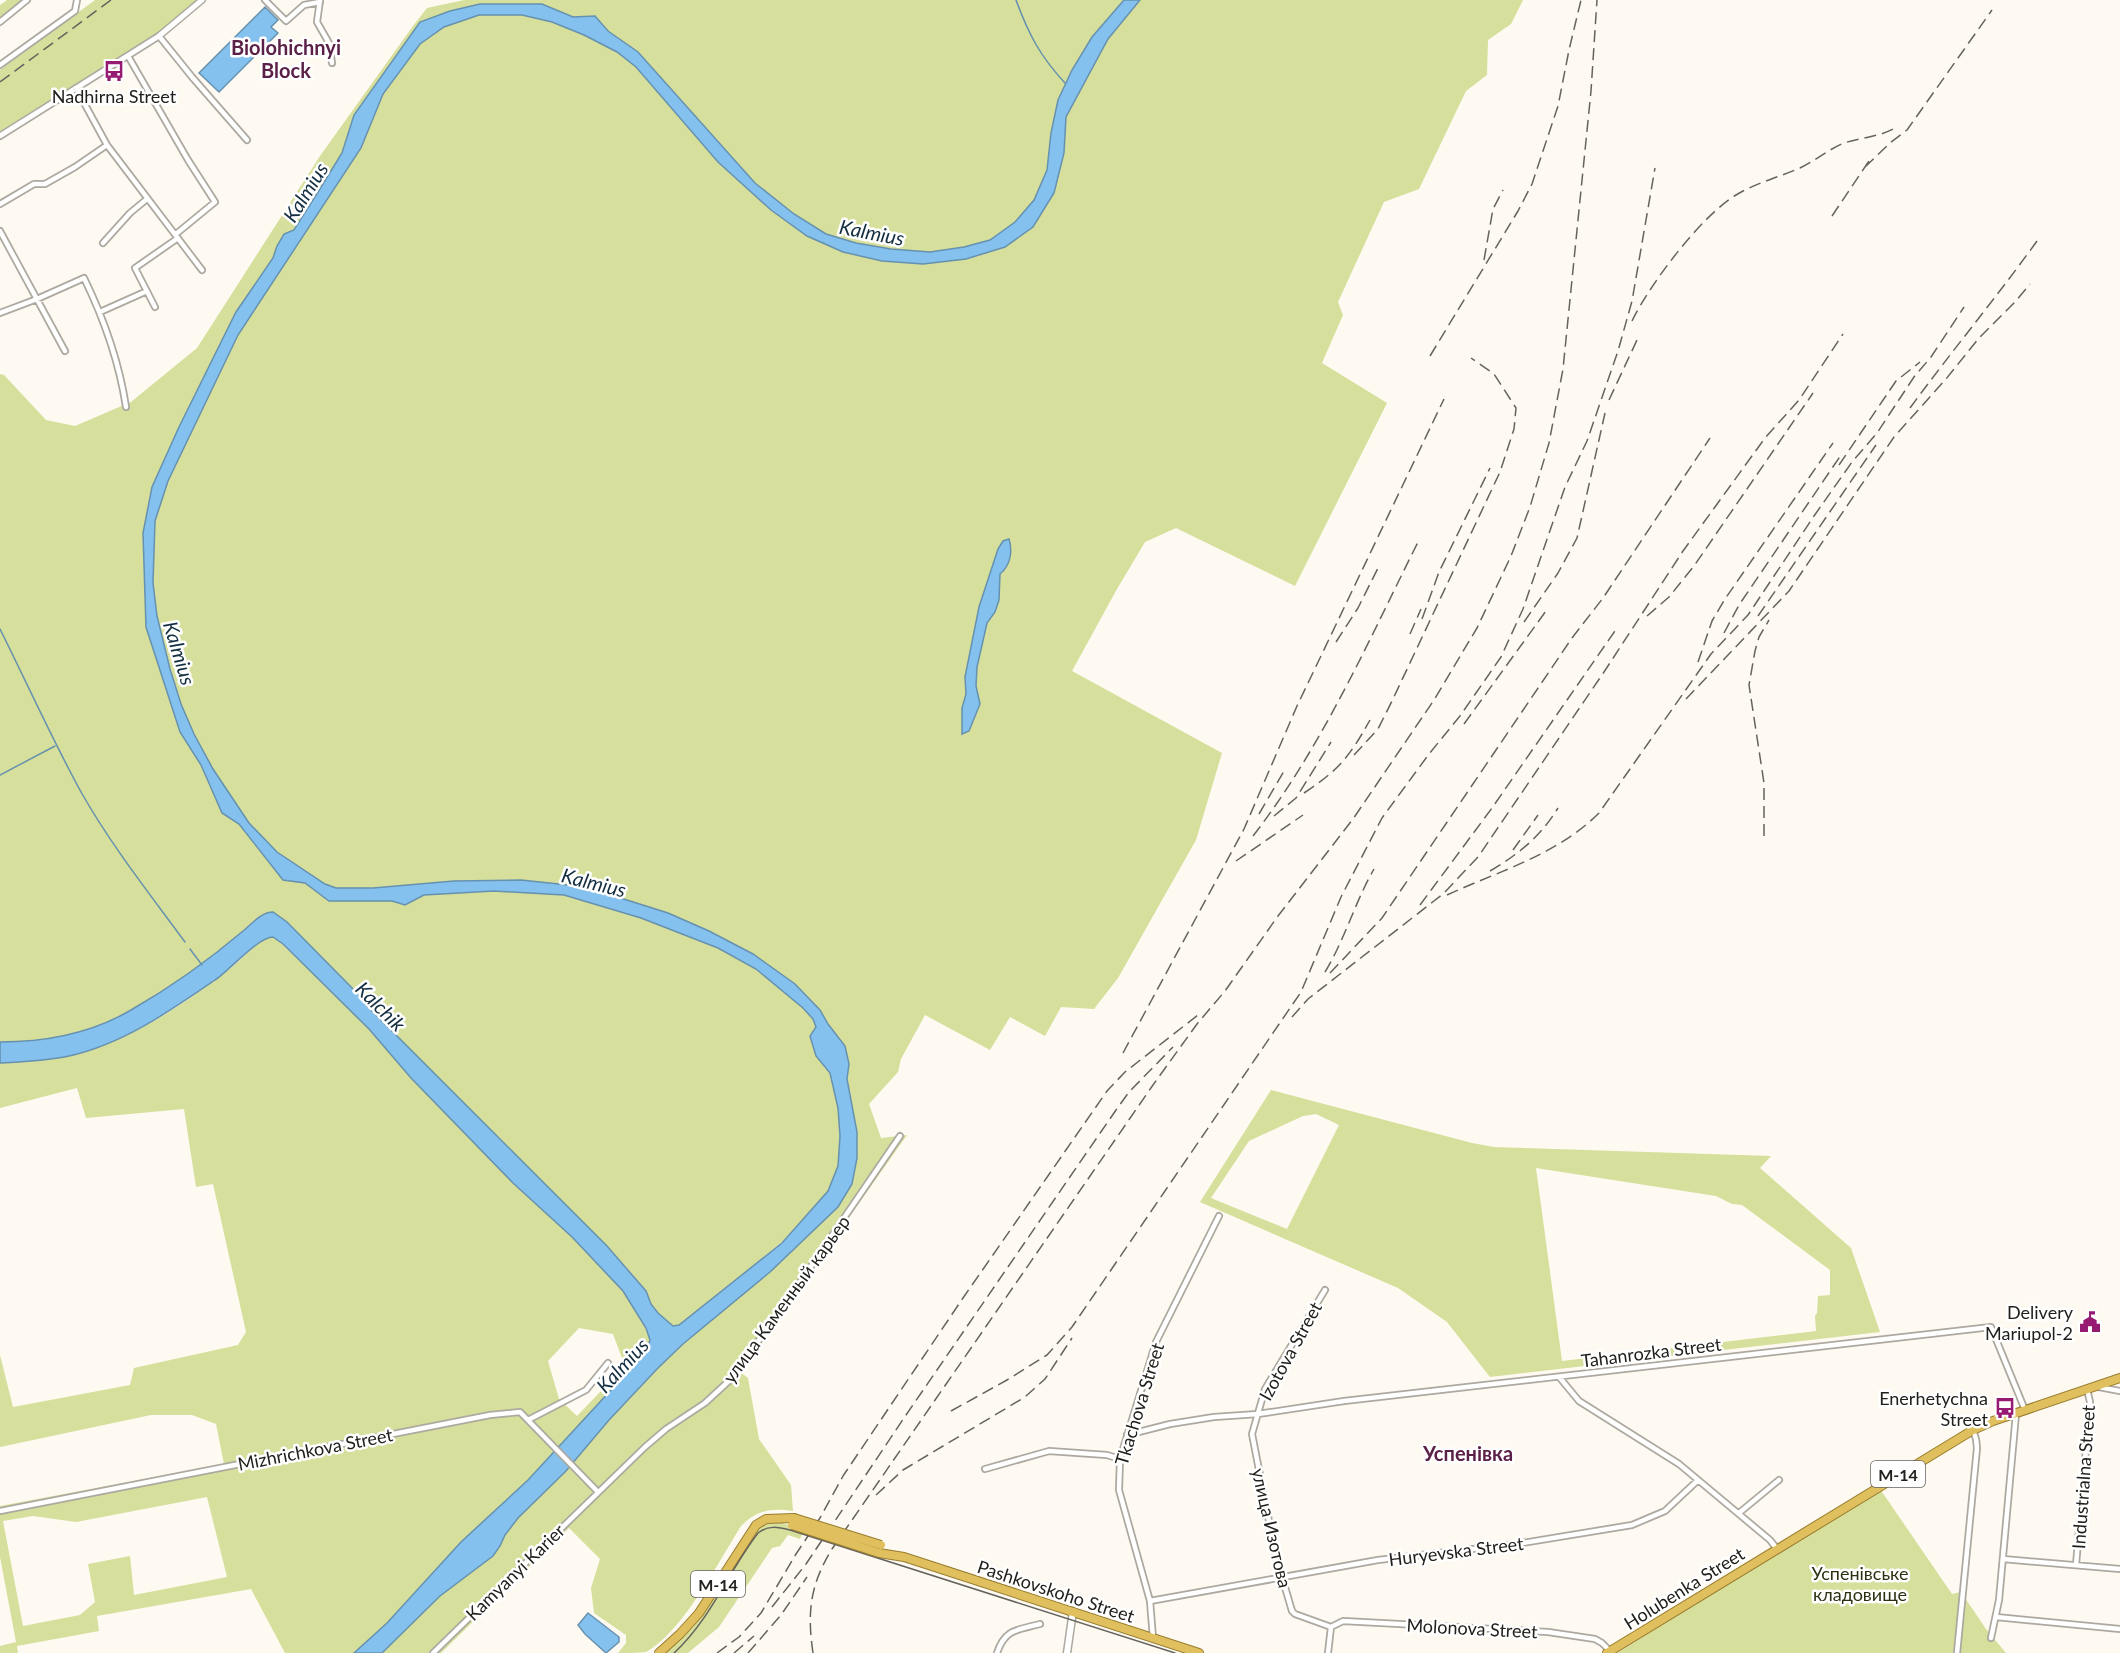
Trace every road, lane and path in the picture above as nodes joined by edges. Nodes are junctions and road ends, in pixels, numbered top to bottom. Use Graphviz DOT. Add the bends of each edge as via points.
graph roads {
  1 [pos="27,0"];
  2 [pos="78,0"];
  3 [pos="202,0"];
  4 [pos="265,0"];
  5 [pos="320,1"];
  6 [pos="0,22"];
  7 [pos="159,36"];
  8 [pos="128,56"];
  9 [pos="332,63"];
  10 [pos="0,64"];
  11 [pos="76,88"];
  12 [pos="0,136"];
  13 [pos="247,140"];
  14 [pos="106,145"];
  15 [pos="147,199"];
  16 [pos="0,204"];
  17 [pos="0,231"];
  18 [pos="177,236"];
  19 [pos="103,243"];
  20 [pos="201,270"];
  21 [pos="147,291"];
  22 [pos="37,299"];
  23 [pos="155,307"];
  24 [pos="100,312"];
  25 [pos="0,313"];
  26 [pos="65,351"];
  27 [pos="126,407"];
  28 [pos="900,1136"];
  29 [pos="1219,1216"];
  30 [pos="1325,1290"];
  31 [pos="608,1363"];
  32 [pos="1560,1378"];
  33 [pos="2120,1378"];
  34 [pos="2110,1386"];
  35 [pos="2087,1389"];
  36 [pos="2120,1391"];
  37 [pos="2025,1410"];
  38 [pos="1258,1414"];
  39 [pos="2016,1414"];
  40 [pos="528,1420"];
  41 [pos="1973,1430"];
  42 [pos="1126,1435"];
  43 [pos="1120,1459"];
  44 [pos="985,1469"];
  45 [pos="1697,1480"];
  46 [pos="1779,1480"];
  47 [pos="598,1492"];
  48 [pos="0,1511"];
  49 [pos="1739,1513"];
  50 [pos="1776,1549"];
  51 [pos="2003,1558"];
  52 [pos="2076,1565"];
  53 [pos="2120,1569"];
  54 [pos="1282,1576"];
  55 [pos="1150,1601"];
  56 [pos="1072,1611"];
  57 [pos="1996,1617"];
  58 [pos="1040,1624"];
  59 [pos="1331,1627"];
  60 [pos="2120,1629"];
  61 [pos="1153,1638"];
  62 [pos="1991,1638"];
  63 [pos="1608,1652"];
  64 [pos="433,1653"];
  65 [pos="659,1653"];
  66 [pos="997,1653"];
  67 [pos="1067,1653"];
  68 [pos="1199,1653"];
  69 [pos="1328,1653"];
  70 [pos="1957,1653"];
  1 -- 6 [label="street"];
  2 -- 10 [label="street" via="75,11"];
  3 -- 7 [label="street"];
  4 -- 5 [label="street" via="286,21 304,5"];
  5 -- 9 [label="street" via="317,22 329,43"];
  7 -- 8 [label="street"];
  7 -- 13 [label="street"];
  8 -- 11 [label="street"];
  8 -- 18 [label="street" via="215,202"];
  11 -- 12 [label="street"];
  11 -- 14 [label="street"];
  14 -- 15 [label="street"];
  14 -- 16 [label="street" via="53,180 34,184"];
  15 -- 18 [label="street"];
  15 -- 19 [label="street"];
  17 -- 22 [label="street"];
  18 -- 20 [label="street"];
  18 -- 21 [label="street" via="135,268"];
  21 -- 23 [label="street"];
  21 -- 24 [label="street"];
  22 -- 24 [label="street" via="84,278"];
  22 -- 25 [label="street"];
  22 -- 26 [label="street"];
  24 -- 27 [label="street" via="121,376"];
  28 -- 47 [label="street, улица Каменный карьер" via="731,1379 705,1403 666,1429"];
  29 -- 42 [label="street, Tkachova Street" via="1156,1342"];
  30 -- 38 [label="street, Izotova Street" via="1265,1389"];
  31 -- 40 [label="street" via="586,1390"];
  32 -- 37 [label="street, Tahanrozka Street" via="1991,1327"];
  32 -- 38 [label="street, Tahanrozka Street"];
  32 -- 45 [label="street" via="1579,1401"];
  33 -- 34 [label="highway, М-14"];
  34 -- 35 [label="highway, М-14"];
  34 -- 36 [label="street"];
  35 -- 37 [label="highway, М-14"];
  35 -- 52 [label="street, Industrialna Street" via="2091,1402"];
  37 -- 39 [label="highway, М-14"];
  38 -- 42 [label="street, Tahanrozka Street" via="1192,1420"];
  38 -- 54 [label="street, улица Изотова" via="1253,1440"];
  39 -- 41 [label="highway, М-14"];
  39 -- 51 [label="street"];
  40 -- 47 [label="street"];
  40 -- 48 [label="street, Mizhrichkova Street" via="520,1412 490,1415"];
  41 -- 50 [label="highway, М-14"];
  41 -- 70 [label="street" via="1977,1448"];
  42 -- 43 [label="street, Tkachova Street"];
  43 -- 44 [label="street" via="1049,1451"];
  43 -- 55 [label="street, Tkachova Street" via="1121,1504"];
  45 -- 49 [label="street"];
  45 -- 54 [label="street, Huryevska Street" via="1665,1511 1623,1527"];
  46 -- 49 [label="street"];
  47 -- 64 [label="street, Kamyanyi Karier"];
  49 -- 50 [label="street"];
  50 -- 63 [label="highway, Holubenka Street / М-14"];
  51 -- 52 [label="street"];
  51 -- 57 [label="street"];
  52 -- 53 [label="street"];
  54 -- 55 [label="street, Huryevska Street"];
  54 -- 59 [label="street, улица Изотова" via="1293,1613"];
  55 -- 61 [label="street, Tkachova Street"];
  56 -- 61 [label="highway, Pashkovskoho Street / М-14"];
  56 -- 65 [label="highway, Pashkovskoho Street / М-14, bridge" via="775,1518 762,1521 751,1531 699,1613"];
  56 -- 67 [label="main road"];
  57 -- 60 [label="street"];
  57 -- 62 [label="street"];
  58 -- 66 [label="street" via="1008,1633"];
  59 -- 63 [label="street, Molonova Street" via="1343,1622 1548,1632 1595,1639"];
  59 -- 69 [label="street"];
  61 -- 68 [label="highway, Pashkovskoho Street / М-14"];
}
